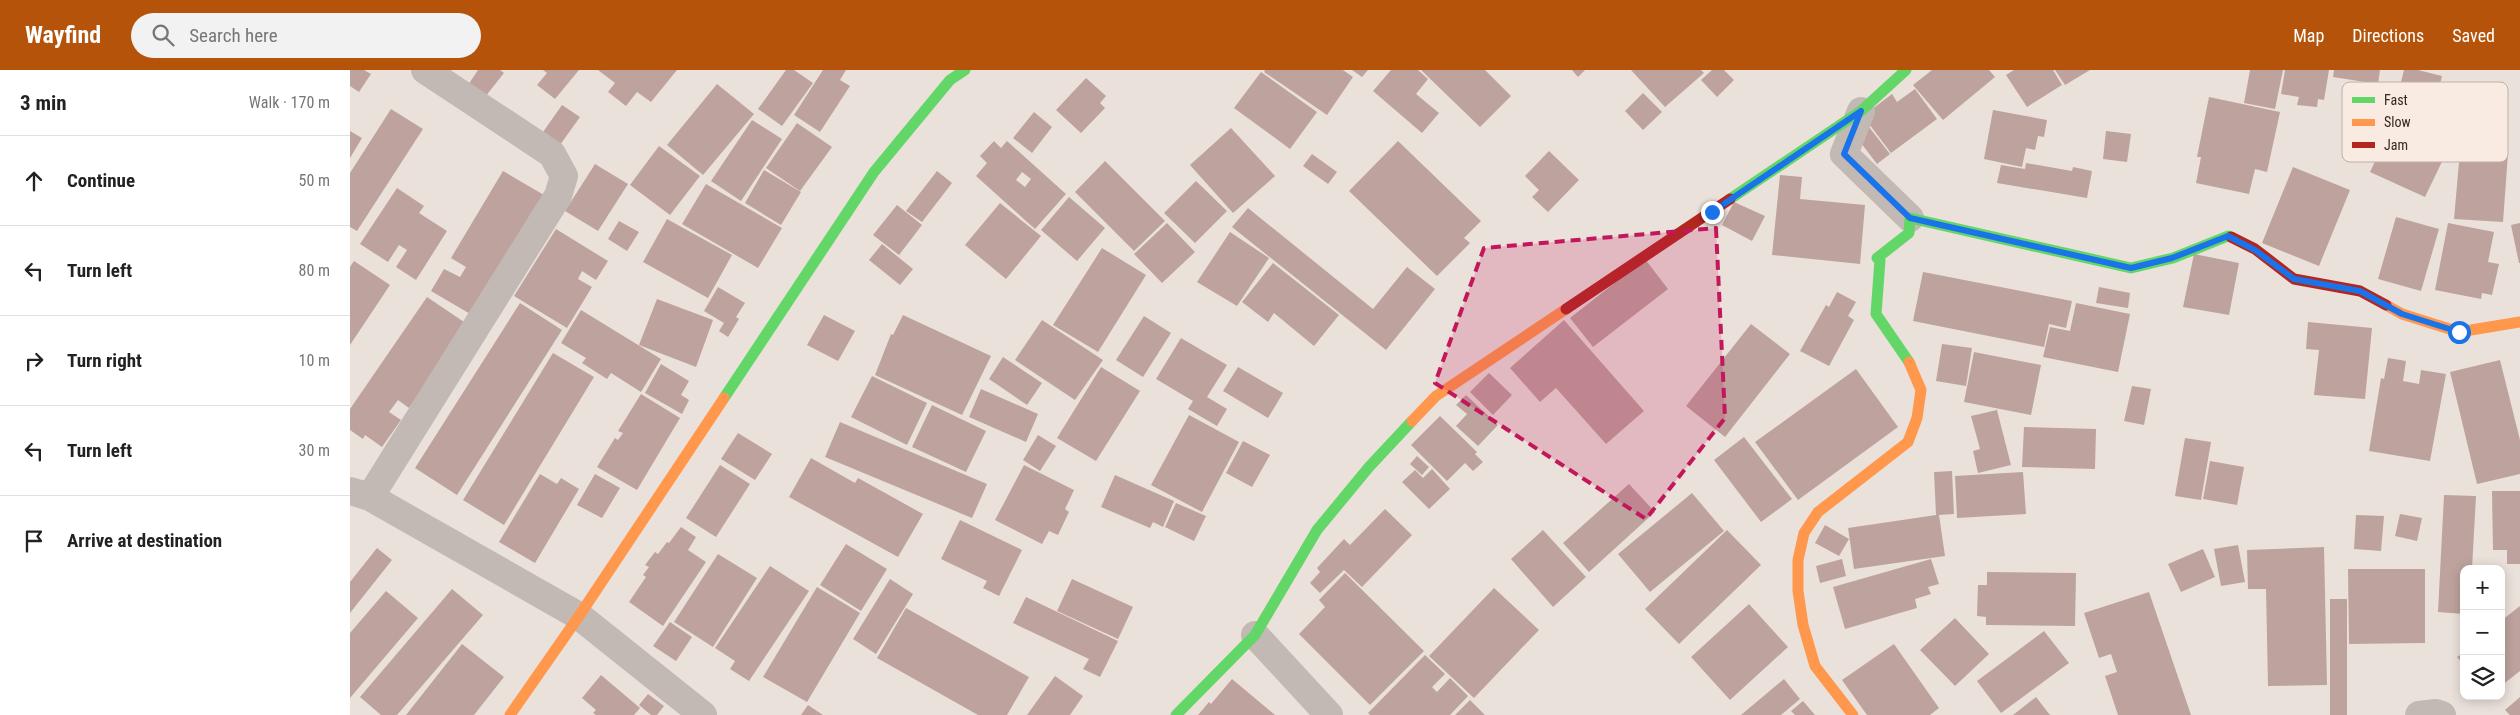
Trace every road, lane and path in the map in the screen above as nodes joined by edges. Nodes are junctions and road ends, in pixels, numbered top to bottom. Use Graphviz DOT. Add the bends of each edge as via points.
graph roads {
  1 [pos="426,70"];
  2 [pos="1906,70"];
  3 [pos="952,73"];
  4 [pos="1861,111"];
  5 [pos="1910,218"];
  6 [pos="2520,322"];
  7 [pos="360,494"];
  8 [pos="579,616"];
  9 [pos="1255,635"];
  10 [pos="510,715"];
  11 [pos="703,715"];
  12 [pos="1176,715"];
  13 [pos="1329,715"];
  14 [pos="1853,715"];
  15 [pos="2418,715"];
  16 [pos="2442,715"];
  1 -- 7 [label="street" via="552,154 564,176 558,196"];
  2 -- 4 [label="street"];
  3 -- 8 [label="street" via="874,172"];
  4 -- 5 [label="street" via="1844,154"];
  4 -- 9 [label="street" via="1436,396 1369,467 1316,530"];
  5 -- 6 [label="street" via="2131,268 2172,258 2228,236 2255,250 2294,279 2360,291 2402,314 2459,332"];
  5 -- 14 [label="street" via="1909,233 1877,258 1880,260 1876,314 1906,355 1921,390 1917,418 1908,442 1818,512 1804,533 1798,560 1803,624 1815,666"];
  7 -- 8 [label="street"];
  8 -- 10 [label="street"];
  8 -- 11 [label="street"];
  9 -- 12 [label="street"];
  9 -- 13 [label="street"];
  15 -- 16 [label="street"];
}
